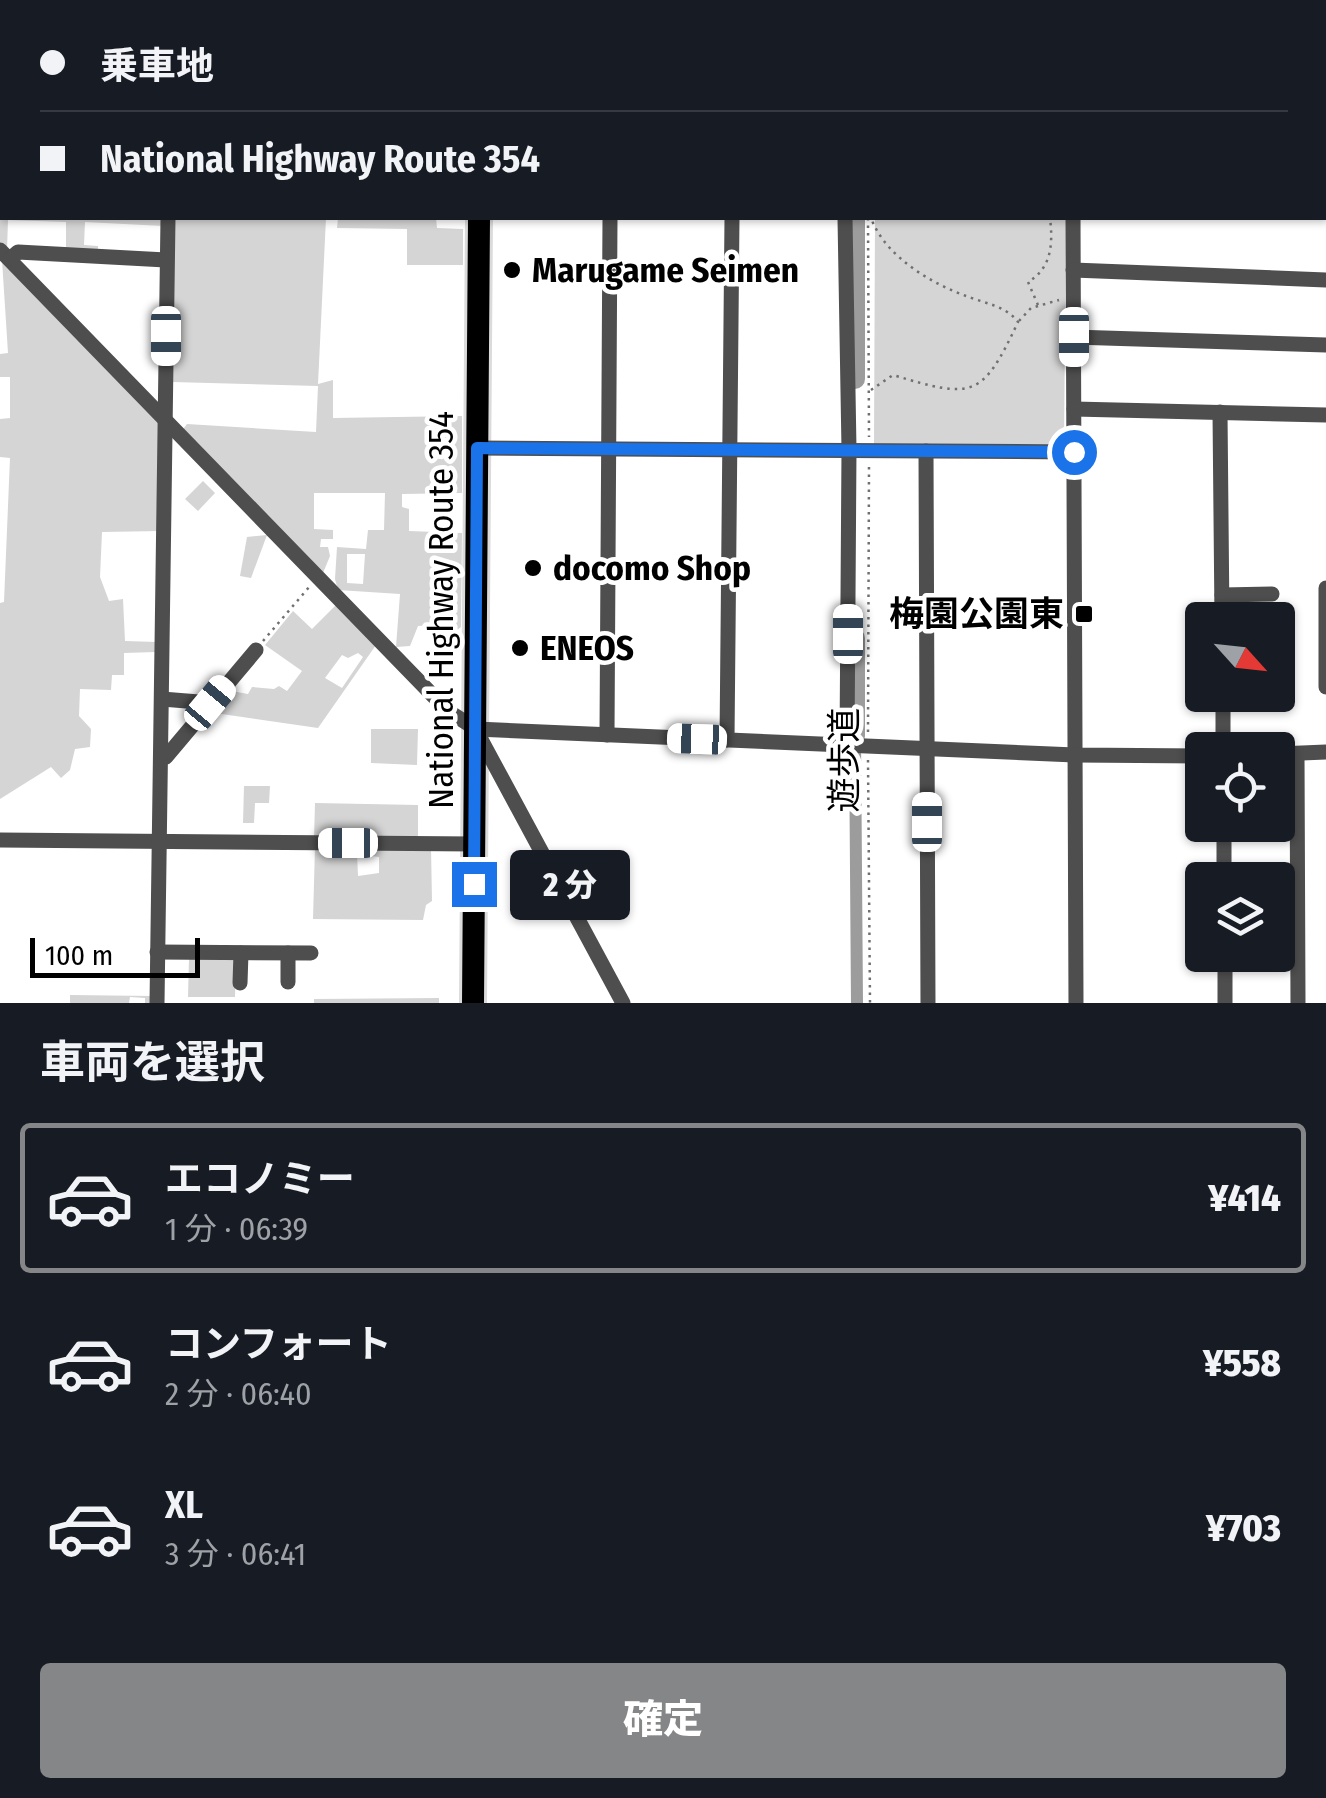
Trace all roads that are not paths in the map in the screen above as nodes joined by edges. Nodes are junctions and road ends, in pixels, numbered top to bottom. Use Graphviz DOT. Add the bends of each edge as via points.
graph roads {
  1 [pos="168,220"];
  2 [pos="479,220"];
  3 [pos="610,220"];
  4 [pos="732,220"];
  5 [pos="845,220"];
  6 [pos="1073,220"];
  7 [pos="5,255"];
  8 [pos="166,260"];
  9 [pos="1074,270"];
  10 [pos="1326,280"];
  11 [pos="1074,337"];
  12 [pos="1326,345"];
  13 [pos="1074,409"];
  14 [pos="1220,412"];
  15 [pos="1326,415"];
  16 [pos="167,422"];
  17 [pos="477,448"];
  18 [pos="730,448"];
  19 [pos="608,449"];
  20 [pos="850,449"];
  21 [pos="926,450"];
  22 [pos="1074,452"];
  23 [pos="1326,588"];
  24 [pos="1272,594"];
  25 [pos="1222,596"];
  26 [pos="1222,602"];
  27 [pos="256,650"];
  28 [pos="1326,688"];
  29 [pos="162,699"];
  30 [pos="210,703"];
  31 [pos="476,730"];
  32 [pos="607,735"];
  33 [pos="727,740"];
  34 [pos="856,746"];
  35 [pos="927,749"];
  36 [pos="1326,752"];
  37 [pos="1297,754"];
  38 [pos="1075,755"];
  39 [pos="1185,756"];
  40 [pos="161,757"];
  41 [pos="0,840"];
  42 [pos="159,842"];
  43 [pos="474,844"];
  44 [pos="157,952"];
  45 [pos="241,953"];
  46 [pos="288,953"];
  47 [pos="311,954"];
  48 [pos="1224,972"];
  49 [pos="288,982"];
  50 [pos="240,983"];
  51 [pos="156,1003"];
  52 [pos="473,1003"];
  53 [pos="623,1003"];
  54 [pos="928,1003"];
  55 [pos="1076,1003"];
  56 [pos="1225,1003"];
  57 [pos="1298,1003"];
  1 -- 8 [label="street"];
  2 -- 17 [label="highway, National Highway Route 354"];
  3 -- 19 [label="street"];
  4 -- 18 [label="street"];
  5 -- 20 [label="street"];
  6 -- 9 [label="street"];
  7 -- 8 [label="street"];
  7 -- 16 [label="street"];
  8 -- 16 [label="street"];
  9 -- 10 [label="street"];
  9 -- 11 [label="street"];
  11 -- 12 [label="street"];
  11 -- 13 [label="street"];
  13 -- 14 [label="street"];
  13 -- 22 [label="street"];
  14 -- 15 [label="street"];
  14 -- 25 [label="street"];
  16 -- 29 [label="street"];
  16 -- 31 [label="street" via="448,712"];
  17 -- 19 [label="street"];
  17 -- 31 [label="highway, National Highway Route 354"];
  18 -- 19 [label="street"];
  18 -- 20 [label="street"];
  18 -- 33 [label="street"];
  19 -- 32 [label="street"];
  20 -- 21 [label="street"];
  20 -- 34 [label="street"];
  21 -- 22 [label="street"];
  21 -- 35 [label="street"];
  22 -- 38 [label="street"];
  23 -- 28 [label="street"];
  24 -- 25 [label="street"];
  25 -- 26 [label="street"];
  27 -- 30 [label="street"];
  29 -- 30 [label="street"];
  29 -- 40 [label="street"];
  30 -- 40 [label="street"];
  31 -- 32 [label="street"];
  31 -- 43 [label="highway, National Highway Route 354"];
  31 -- 53 [label="street"];
  32 -- 33 [label="street"];
  33 -- 34 [label="street"];
  34 -- 35 [label="street"];
  35 -- 38 [label="street"];
  35 -- 54 [label="street"];
  36 -- 37 [label="street"];
  37 -- 57 [label="street"];
  38 -- 39 [label="street"];
  38 -- 55 [label="street"];
  40 -- 42 [label="street"];
  41 -- 42 [label="street"];
  42 -- 43 [label="street"];
  42 -- 44 [label="street"];
  43 -- 52 [label="highway, National Highway Route 354"];
  44 -- 45 [label="street"];
  44 -- 51 [label="street"];
  45 -- 46 [label="street"];
  45 -- 50 [label="street"];
  46 -- 47 [label="street"];
  46 -- 49 [label="street"];
  48 -- 56 [label="street"];
}
